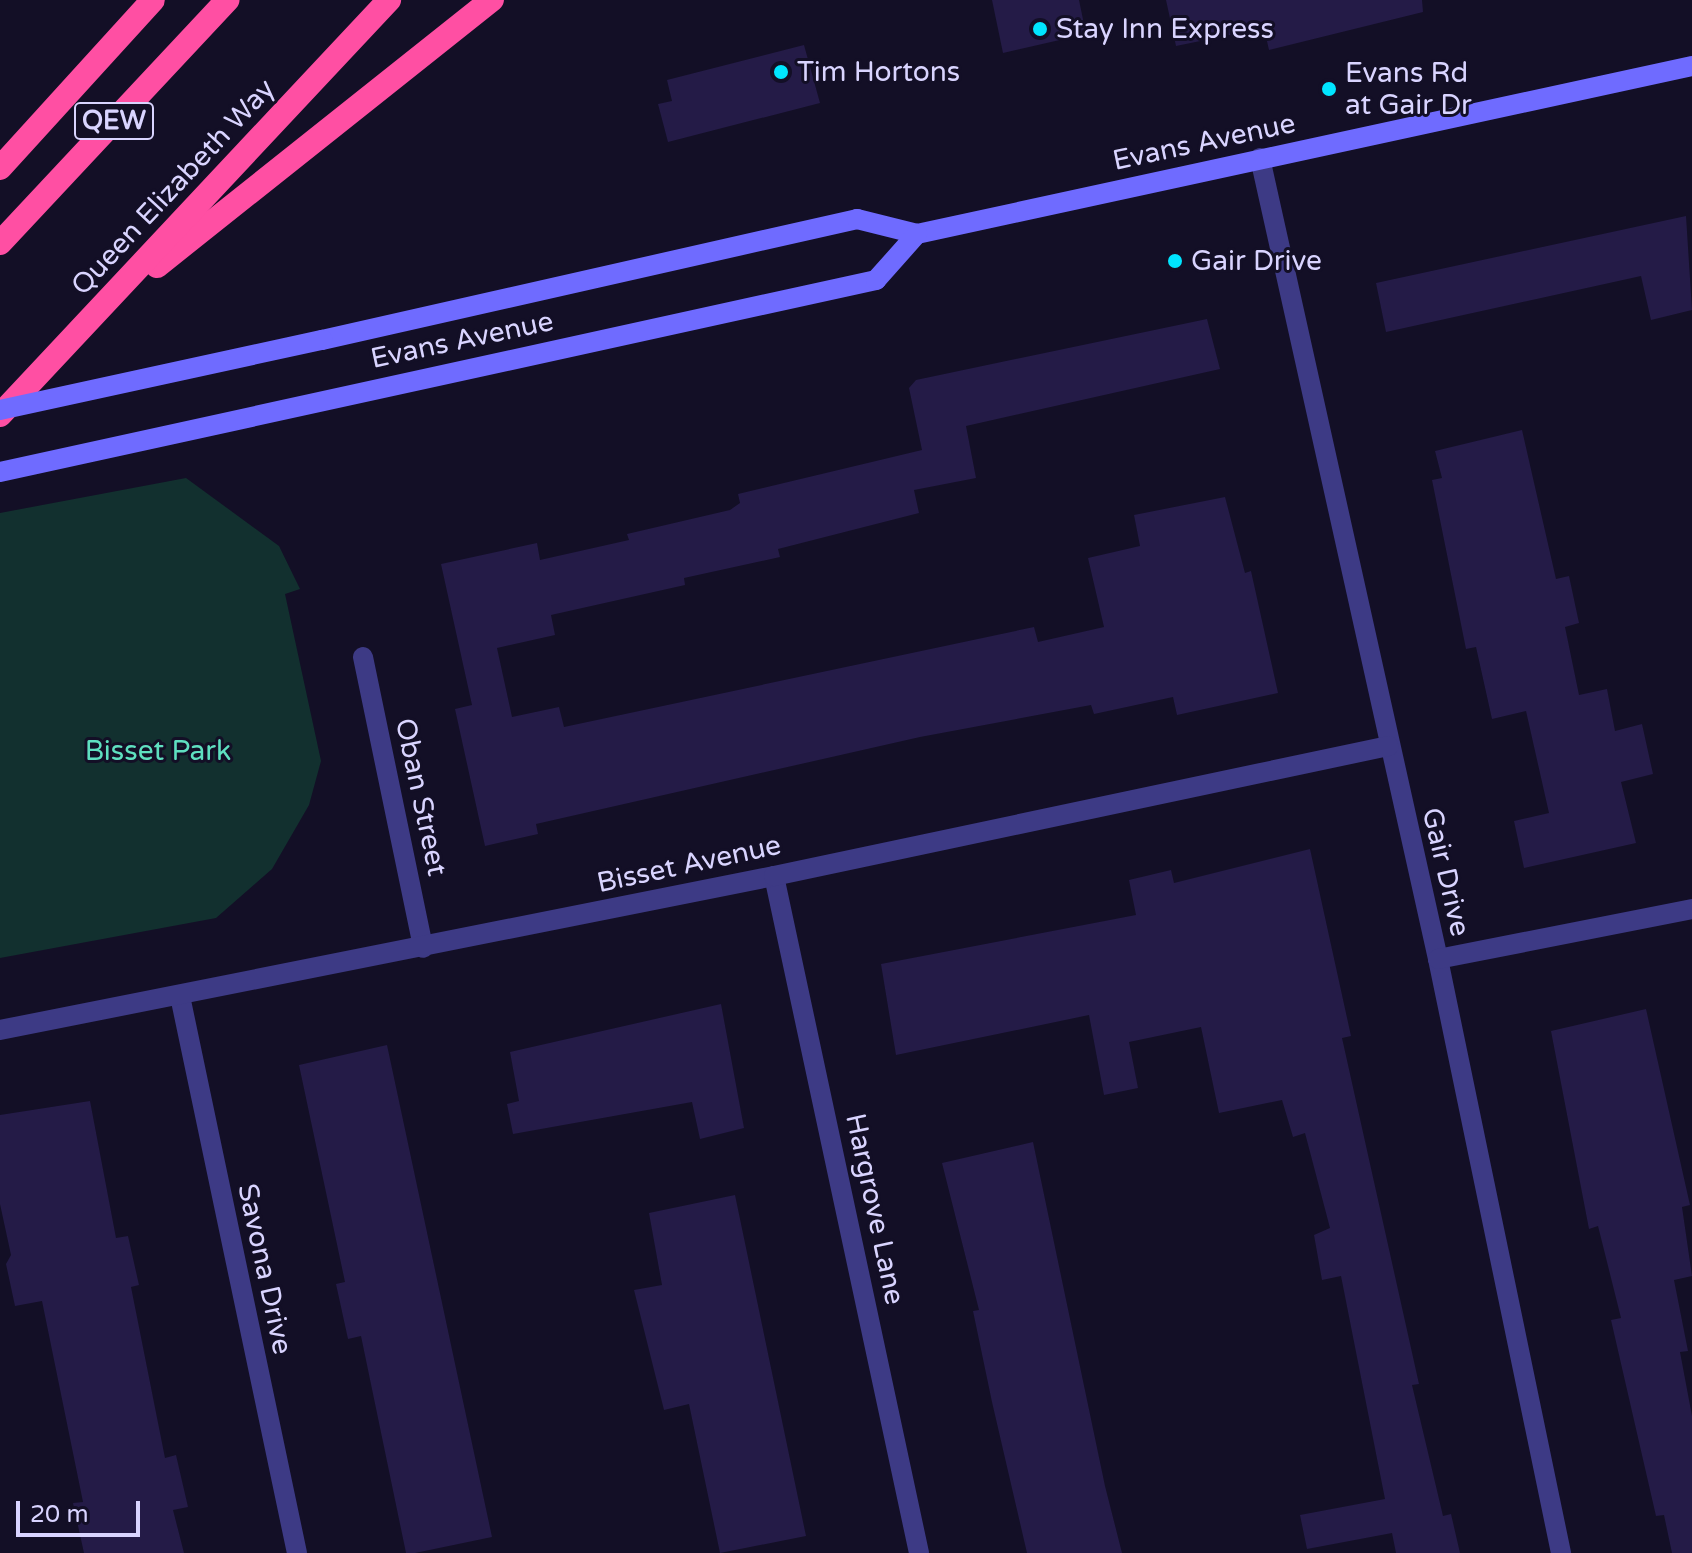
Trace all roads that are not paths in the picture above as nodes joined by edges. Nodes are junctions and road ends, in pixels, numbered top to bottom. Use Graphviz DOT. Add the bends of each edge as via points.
graph roads {
  1 [pos="153,0"];
  2 [pos="227,0"];
  3 [pos="389,0"];
  4 [pos="492,0"];
  5 [pos="1692,66"];
  6 [pos="1260,158"];
  7 [pos="0,168"];
  8 [pos="917,234"];
  9 [pos="0,243"];
  10 [pos="95,314"];
  11 [pos="0,413"];
  12 [pos="0,472"];
  13 [pos="363,657"];
  14 [pos="1388,746"];
  15 [pos="774,876"];
  16 [pos="1692,909"];
  17 [pos="423,948"];
  18 [pos="1438,959"];
  19 [pos="180,996"];
  20 [pos="0,1030"];
  21 [pos="297,1553"];
  22 [pos="919,1553"];
  23 [pos="1561,1553"];
  1 -- 7 [label="highway"];
  2 -- 9 [label="highway, QEW"];
  3 -- 10 [label="highway, Queen Elizabeth Way"];
  4 -- 10 [label="highway"];
  5 -- 6 [label="main road, Evans Avenue"];
  6 -- 8 [label="main road, Evans Avenue"];
  6 -- 14 [label="street, Gair Drive"];
  8 -- 11 [label="main road, Evans Avenue, bridge" via="857,219"];
  8 -- 12 [label="main road, Evans Avenue" via="876,280"];
  10 -- 11 [label="highway, Queen Elizabeth Way"];
  13 -- 17 [label="street, Oban Street"];
  14 -- 15 [label="street, Bisset Avenue"];
  14 -- 18 [label="street, Gair Drive"];
  15 -- 17 [label="street, Bisset Avenue"];
  15 -- 22 [label="street, Hargrove Lane"];
  16 -- 18 [label="street"];
  17 -- 19 [label="street, Bisset Avenue"];
  18 -- 23 [label="street, Gair Drive"];
  19 -- 20 [label="street, Bisset Avenue"];
  19 -- 21 [label="street, Savona Drive"];
}
